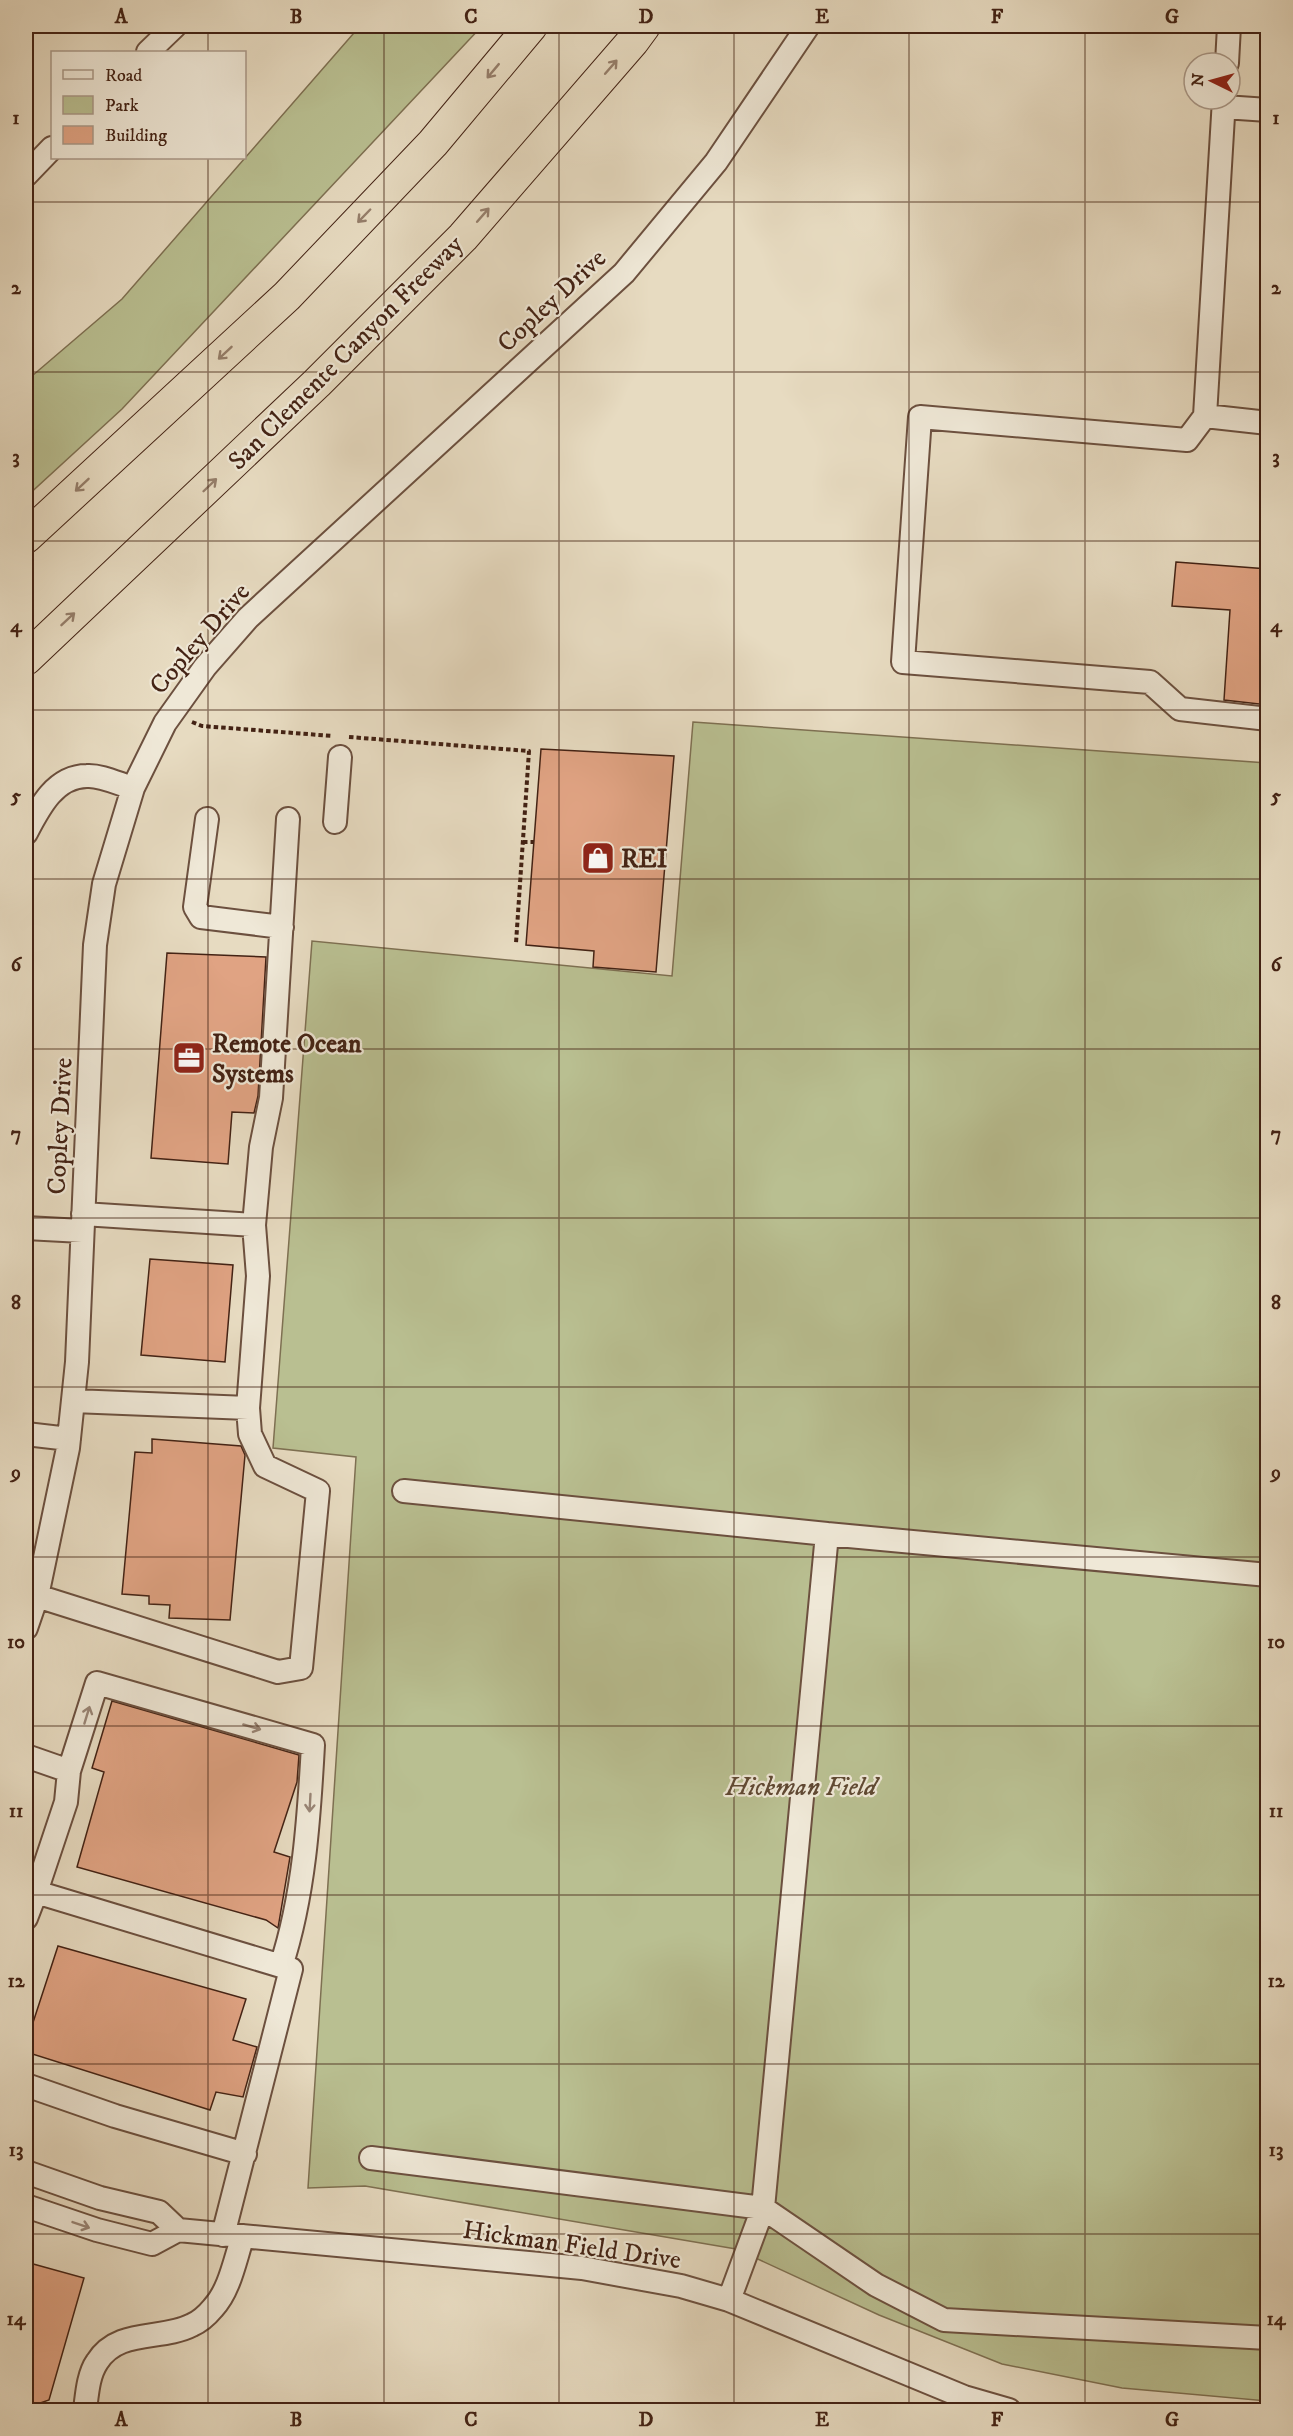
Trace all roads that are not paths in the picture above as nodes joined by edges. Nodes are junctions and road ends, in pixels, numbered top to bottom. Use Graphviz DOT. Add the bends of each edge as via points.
graph roads {
  1 [pos="175,26"];
  2 [pos="531,26"];
  3 [pos="644,26"];
  4 [pos="808,26"];
  5 [pos="1229,26"];
  6 [pos="149,51"];
  7 [pos="1228,51"];
  8 [pos="1242,106"];
  9 [pos="1268,110"];
  10 [pos="1224,111"];
  11 [pos="51,149"];
  12 [pos="26,175"];
  13 [pos="1205,416"];
  14 [pos="1268,423"];
  15 [pos="26,537"];
  16 [pos="26,659"];
  17 [pos="1268,719"];
  18 [pos="340,757"];
  19 [pos="132,788"];
  20 [pos="207,819"];
  21 [pos="288,819"];
  22 [pos="335,822"];
  23 [pos="26,833"];
  24 [pos="282,927"];
  25 [pos="83,1223"];
  26 [pos="254,1225"];
  27 [pos="26,1228"];
  28 [pos="73,1401"];
  29 [pos="248,1408"];
  30 [pos="26,1434"];
  31 [pos="69,1439"];
  32 [pos="404,1491"];
  33 [pos="827,1534"];
  34 [pos="1268,1575"];
  35 [pos="37,1596"];
  36 [pos="26,1628"];
  37 [pos="26,1756"];
  38 [pos="69,1771"];
  39 [pos="36,1892"];
  40 [pos="26,1918"];
  41 [pos="284,1956"];
  42 [pos="26,2085"];
  43 [pos="245,2154"];
  44 [pos="371,2158"];
  45 [pos="26,2172"];
  46 [pos="26,2206"];
  47 [pos="763,2208"];
  48 [pos="178,2230"];
  49 [pos="233,2235"];
  50 [pos="729,2300"];
  51 [pos="1268,2337"];
  52 [pos="85,2410"];
  53 [pos="1009,2410"];
  1 -- 6 [label="street"];
  2 -- 15 [label="highway, one-way" via="434,143 287,296"];
  16 -- 3 [label="highway, San Clemente Canyon Freeway, one-way" via="301,399 463,237"];
  4 -- 19 [label="street, Copley Drive" via="716,162 624,273 248,618 205,667 165,723"];
  5 -- 7 [label="street"];
  8 -- 9 [label="street"];
  10 -- 13 [label="street"];
  11 -- 12 [label="street"];
  13 -- 14 [label="street"];
  13 -- 17 [label="street" via="1187,440 920,417 903,662 1150,682 1180,710"];
  18 -- 22 [label="street"];
  19 -- 23 [label="street" via="88,776 63,781 41,806"];
  19 -- 25 [label="street, Copley Drive" via="104,884 95,945"];
  20 -- 24 [label="street" via="195,907 201,917"];
  21 -- 24 [label="street"];
  24 -- 26 [label="street" via="271,1098 261,1147"];
  25 -- 26 [label="street"];
  25 -- 27 [label="street"];
  25 -- 28 [label="street, Copley Drive"];
  26 -- 29 [label="street" via="258,1276"];
  28 -- 29 [label="street"];
  28 -- 31 [label="street, Copley Drive"];
  29 -- 35 [label="street" via="250,1434 265,1466 318,1491 301,1668 278,1672"];
  30 -- 31 [label="street"];
  31 -- 35 [label="street, Copley Drive"];
  32 -- 33 [label="street"];
  33 -- 34 [label="street"];
  33 -- 47 [label="street"];
  35 -- 36 [label="street, Copley Drive"];
  37 -- 38 [label="street"];
  38 -- 39 [label="street" via="66,1802"];
  38 -- 41 [label="street, one-way" via="97,1683 313,1745 308,1833"];
  39 -- 40 [label="street"];
  39 -- 41 [label="street"];
  41 -- 43 [label="street" via="291,1969"];
  42 -- 43 [label="street"];
  43 -- 49 [label="street"];
  44 -- 47 [label="street"];
  45 -- 48 [label="street" via="100,2198 159,2212"];
  46 -- 48 [label="street, one-way" via="152,2244"];
  47 -- 50 [label="street"];
  47 -- 51 [label="street" via="876,2285 944,2320"];
  48 -- 49 [label="street, Hickman Field Drive"];
  49 -- 50 [label="street, Hickman Field Drive" via="582,2268 681,2286"];
  49 -- 52 [label="street" via="229,2279 214,2307 193,2325 134,2336 109,2348 96,2362"];
  50 -- 53 [label="street, Hickman Field Drive" via="964,2397"];
}
